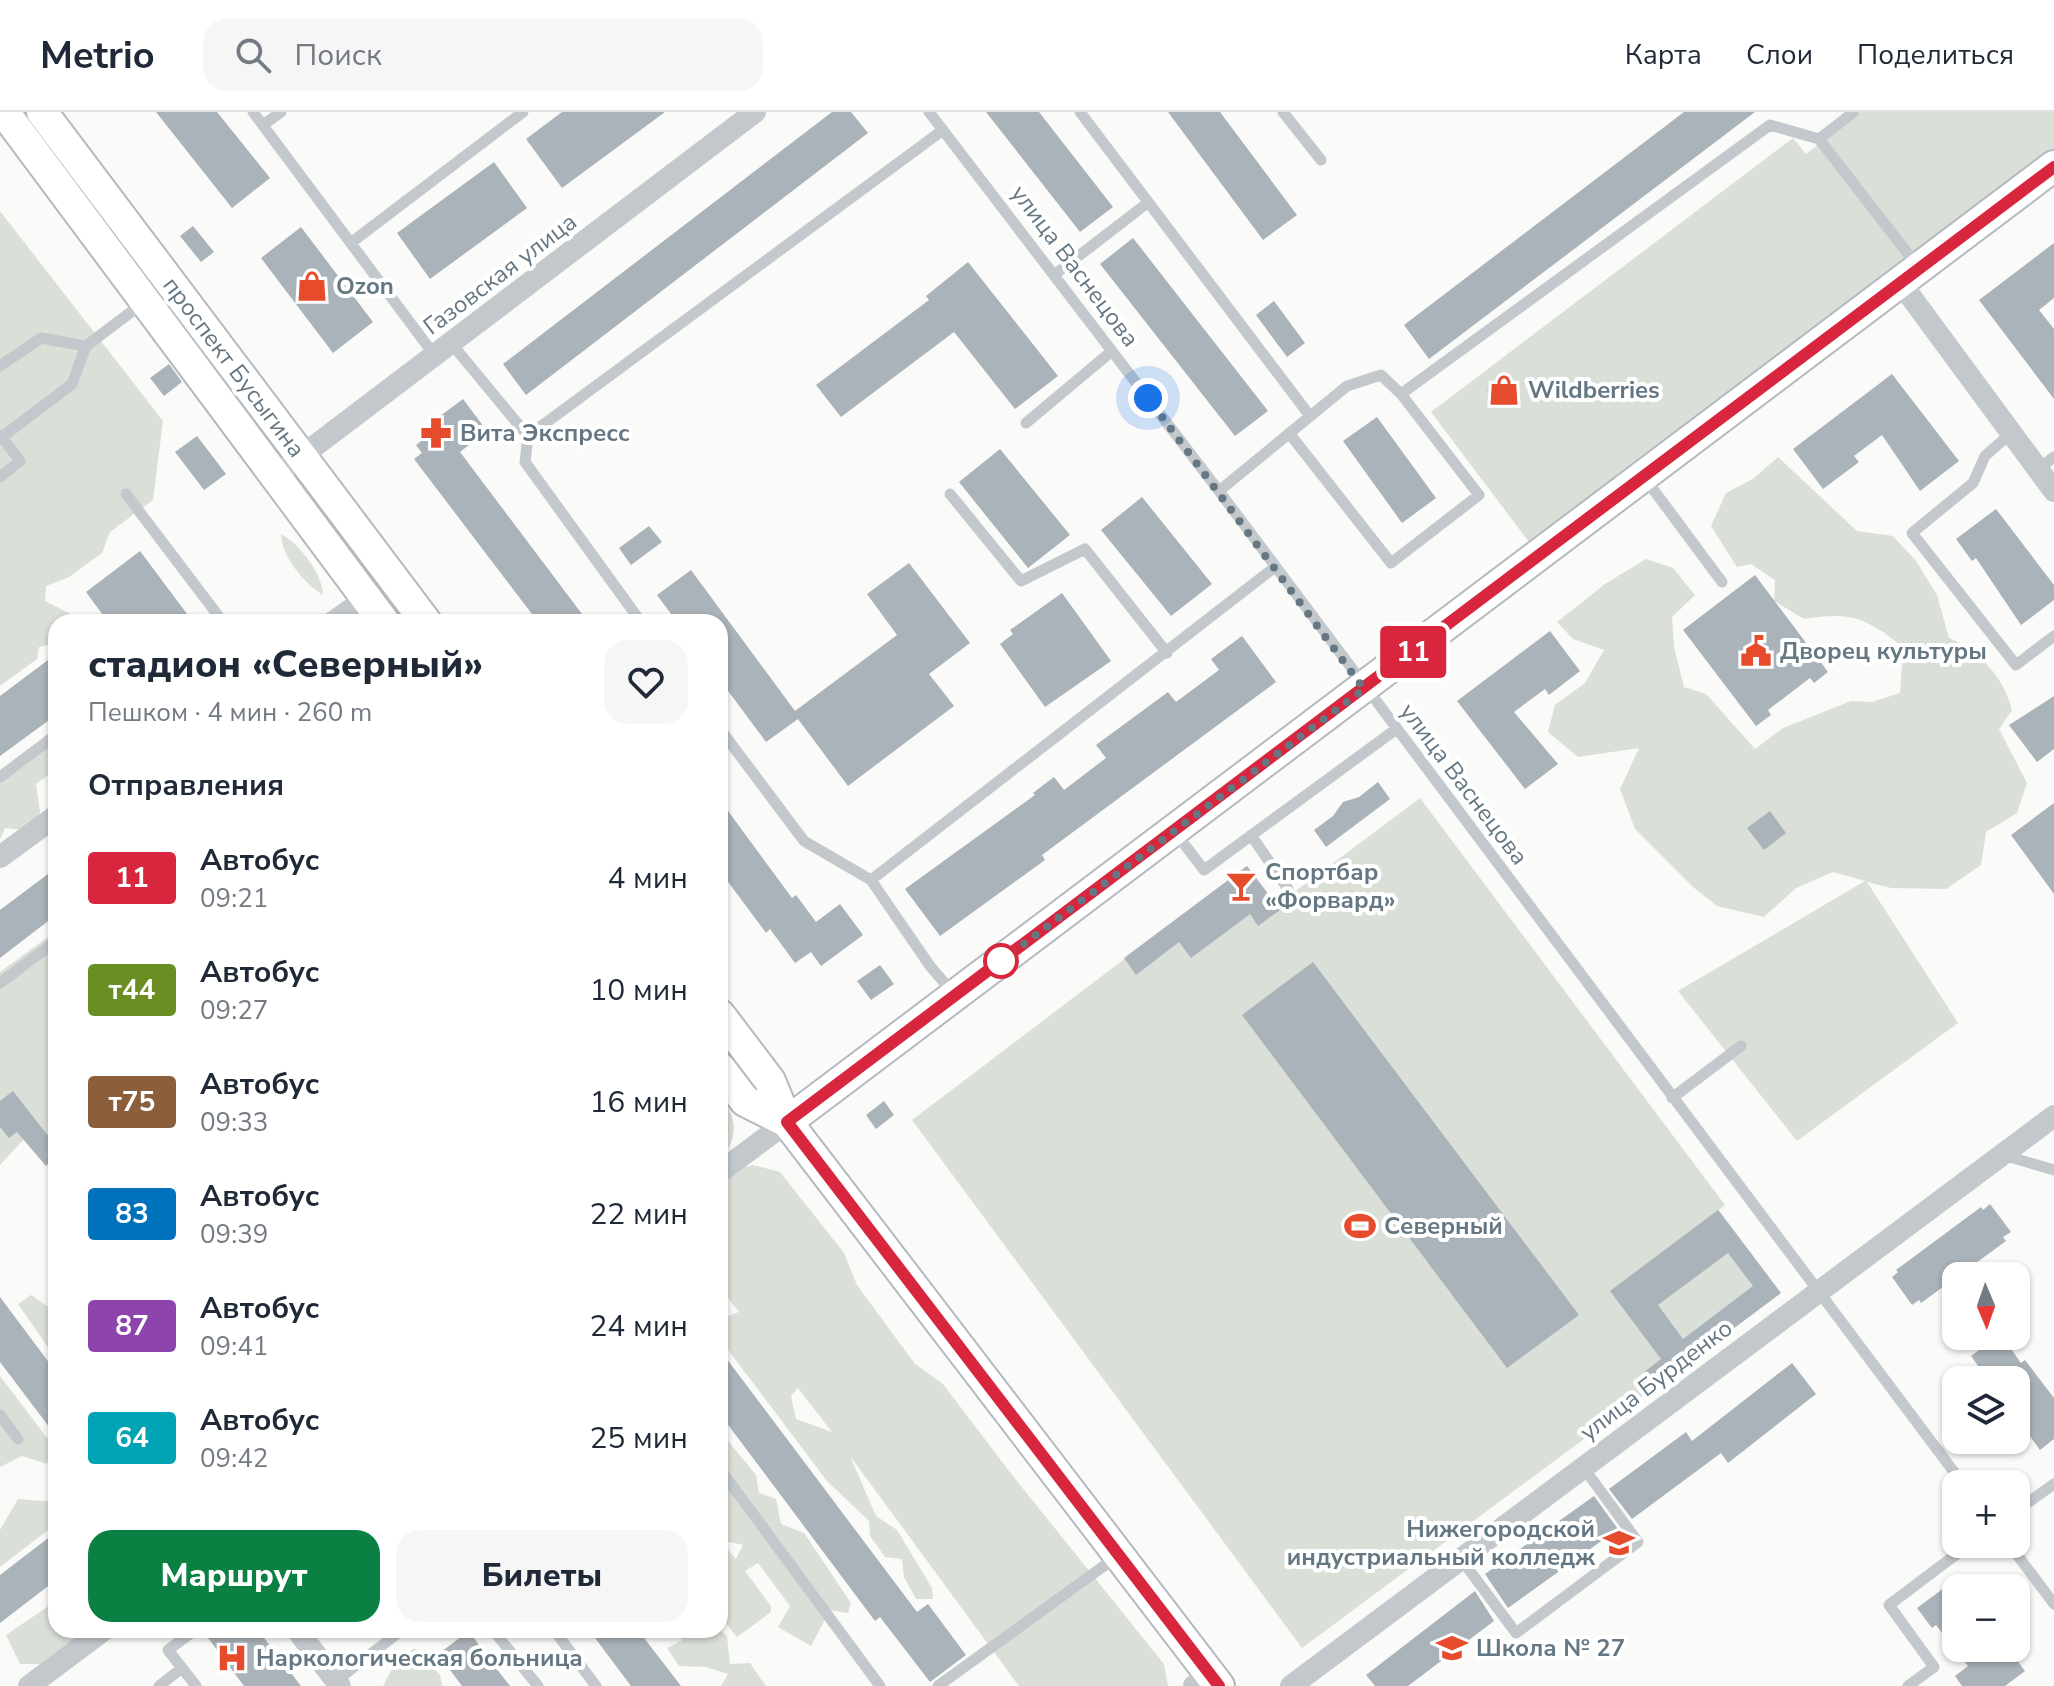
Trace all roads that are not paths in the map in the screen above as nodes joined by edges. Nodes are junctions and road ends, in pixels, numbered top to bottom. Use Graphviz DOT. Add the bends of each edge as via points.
graph roads {
  1 [pos="42,112"];
  2 [pos="253,112"];
  3 [pos="281,112"];
  4 [pos="523,112"];
  5 [pos="755,112"];
  6 [pos="929,112"];
  7 [pos="1080,112"];
  8 [pos="1283,112"];
  9 [pos="1853,112"];
  10 [pos="3,113"];
  11 [pos="263,125"];
  12 [pos="943,130"];
  13 [pos="1819,139"];
  14 [pos="1321,160"];
  15 [pos="2054,166"];
  16 [pos="1146,204"];
  17 [pos="352,242"];
  18 [pos="1054,275"];
  19 [pos="1910,275"];
  20 [pos="146,300"];
  21 [pos="86,346"];
  22 [pos="443,350"];
  23 [pos="1112,351"];
  24 [pos="0,366"];
  25 [pos="1401,394"];
  26 [pos="1310,416"];
  27 [pos="1026,423"];
  28 [pos="1289,433"];
  29 [pos="2011,433"];
  30 [pos="1,436"];
  31 [pos="528,436"];
  32 [pos="302,457"];
  33 [pos="2046,463"];
  34 [pos="275,475"];
  35 [pos="1644,476"];
  36 [pos="0,477"];
  37 [pos="1219,491"];
  38 [pos="2054,491"];
  39 [pos="126,494"];
  40 [pos="950,494"];
  41 [pos="1275,567"];
  42 [pos="1722,582"];
  43 [pos="375,610"];
  44 [pos="217,614"];
  45 [pos="420,614"];
  46 [pos="635,614"];
  47 [pos="2054,636"];
  48 [pos="1167,653"];
  49 [pos="1364,689"];
  50 [pos="1395,730"];
  51 [pos="728,740"];
  52 [pos="48,741"];
  53 [pos="0,777"];
  54 [pos="48,822"];
  55 [pos="1174,831"];
  56 [pos="1251,835"];
  57 [pos="0,857"];
  58 [pos="871,880"];
  59 [pos="1288,889"];
  60 [pos="48,947"];
  61 [pos="0,983"];
  62 [pos="955,995"];
  63 [pos="728,1026"];
  64 [pos="1741,1046"];
  65 [pos="728,1079"];
  66 [pos="1672,1098"];
  67 [pos="2054,1116"];
  68 [pos="787,1122"];
  69 [pos="2002,1155"];
  70 [pos="728,1166"];
  71 [pos="2054,1170"];
  72 [pos="1818,1292"];
  73 [pos="0,1415"];
  74 [pos="18,1439"];
  75 [pos="1583,1467"];
  76 [pos="1952,1470"];
  77 [pos="728,1480"];
  78 [pos="2054,1484"];
  79 [pos="2030,1501"];
  80 [pos="1119,1555"];
  81 [pos="1951,1558"];
  82 [pos="2020,1558"];
  83 [pos="1461,1559"];
  84 [pos="2054,1604"];
  85 [pos="93,1638"];
  86 [pos="184,1638"];
  87 [pos="303,1638"];
  88 [pos="393,1638"];
  89 [pos="499,1638"];
  90 [pos="560,1638"];
  91 [pos="182,1668"];
  92 [pos="1208,1682"];
  93 [pos="338,1684"];
  94 [pos="29,1686"];
  95 [pos="159,1686"];
  96 [pos="196,1686"];
  97 [pos="538,1686"];
  98 [pos="596,1686"];
  99 [pos="880,1686"];
  100 [pos="938,1686"];
  101 [pos="1291,1686"];
  102 [pos="1908,1686"];
  1 -- 32 [label="main road, проспект Бусыгина"];
  2 -- 11 [label="lane"];
  3 -- 11 [label="lane"];
  4 -- 17 [label="lane"];
  5 -- 22 [label="street, Газовская улица"];
  6 -- 12 [label="lane, улица Васнецова"];
  7 -- 16 [label="lane"];
  8 -- 14 [label="lane"];
  9 -- 13 [label="lane"];
  10 -- 20 [label="main road, проспект Бусыгина"];
  11 -- 17 [label="lane"];
  12 -- 18 [label="lane, улица Васнецова"];
  12 -- 31 [label="lane"];
  13 -- 19 [label="lane"];
  13 -- 25 [label="lane" via="1770,125"];
  15 -- 19 [label="main road"];
  16 -- 18 [label="lane"];
  16 -- 26 [label="lane"];
  17 -- 22 [label="lane"];
  18 -- 23 [label="lane, улица Васнецова"];
  19 -- 29 [label="street"];
  19 -- 35 [label="main road"];
  20 -- 21 [label="lane"];
  20 -- 34 [label="main road, проспект Бусыгина"];
  21 -- 24 [label="lane" via="41,338"];
  21 -- 30 [label="lane" via="72,384"];
  22 -- 31 [label="lane"];
  22 -- 32 [label="street, Газовская улица"];
  23 -- 27 [label="lane"];
  23 -- 37 [label="lane, улица Васнецова"];
  25 -- 26 [label="lane" via="1381,375 1347,386"];
  25 -- 28 [label="lane" via="1479,495 1391,563"];
  26 -- 28 [label="lane"];
  28 -- 37 [label="lane"];
  29 -- 33 [label="street"];
  29 -- 47 [label="lane" via="1985,456 1973,483 1912,533 2016,665"];
  30 -- 36 [label="lane" via="20,461"];
  31 -- 46 [label="lane" via="525,462"];
  32 -- 34 [label="street, Газовская улица"];
  32 -- 45 [label="main road, проспект Бусыгина"];
  33 -- 38 [label="street"];
  34 -- 43 [label="main road, проспект Бусыгина"];
  35 -- 42 [label="lane"];
  35 -- 49 [label="main road"];
  37 -- 41 [label="lane, улица Васнецова"];
  39 -- 44 [label="lane"];
  40 -- 48 [label="lane" via="1021,581 1085,549"];
  41 -- 48 [label="lane"];
  41 -- 49 [label="lane, улица Васнецова"];
  48 -- 58 [label="lane"];
  49 -- 50 [label="lane, улица Васнецова"];
  49 -- 55 [label="main road"];
  50 -- 56 [label="lane"];
  50 -- 66 [label="lane, улица Васнецова"];
  51 -- 58 [label="lane" via="804,841"];
  52 -- 53 [label="lane"];
  54 -- 57 [label="street"];
  55 -- 56 [label="lane" via="1204,870"];
  55 -- 62 [label="main road"];
  56 -- 59 [label="lane"];
  58 -- 62 [label="lane"];
  60 -- 61 [label="lane"];
  62 -- 68 [label="main road"];
  63 -- 68 [label="main road" via="770,1081"];
  64 -- 66 [label="lane"];
  65 -- 68 [label="main road" via="745,1101"];
  66 -- 72 [label="lane, улица Васнецова"];
  67 -- 69 [label="street, улица Бурденко"];
  68 -- 70 [label="street"];
  68 -- 80 [label="main road"];
  69 -- 71 [label="lane"];
  69 -- 72 [label="street, улица Бурденко"];
  72 -- 75 [label="street, улица Бурденко"];
  72 -- 76 [label="lane, улица Васнецова"];
  73 -- 74 [label="lane"];
  75 -- 83 [label="street, улица Бурденко"];
  75 -- 83 [label="lane" via="1638,1542 1516,1633"];
  77 -- 99 [label="lane"];
  78 -- 79 [label="lane"];
  80 -- 92 [label="main road"];
  80 -- 100 [label="lane"];
  81 -- 102 [label="lane" via="1889,1605 1934,1667"];
  82 -- 84 [label="lane"];
  83 -- 101 [label="street, улица Бурденко"];
  85 -- 94 [label="street"];
  86 -- 91 [label="lane" via="168,1650"];
  87 -- 93 [label="street"];
  88 -- 93 [label="lane"];
  89 -- 97 [label="lane"];
  90 -- 98 [label="lane"];
  91 -- 95 [label="lane"];
  91 -- 96 [label="lane"];
}
